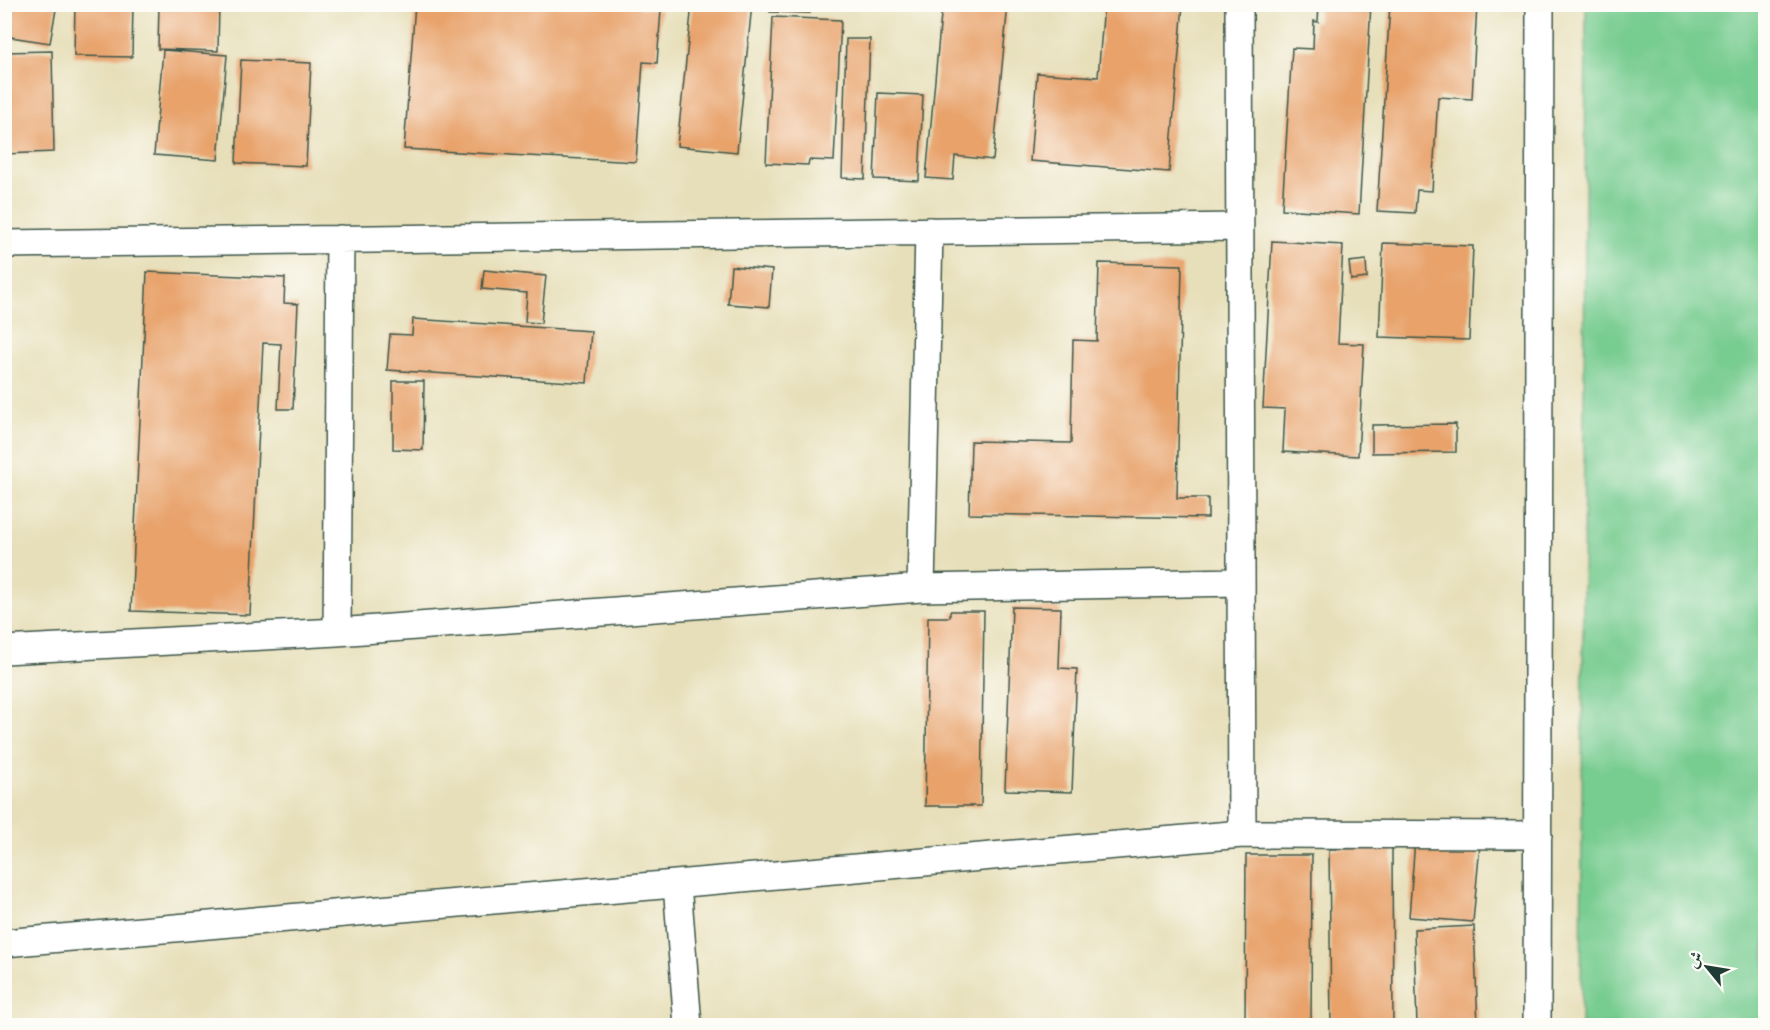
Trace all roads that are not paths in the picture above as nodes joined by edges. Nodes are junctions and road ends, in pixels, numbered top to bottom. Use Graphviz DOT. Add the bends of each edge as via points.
graph roads {
  1 [pos="1239,4"];
  2 [pos="1540,4"];
  3 [pos="1239,227"];
  4 [pos="929,231"];
  5 [pos="338,239"];
  6 [pos="4,244"];
  7 [pos="1240,582"];
  8 [pos="921,588"];
  9 [pos="336,632"];
  10 [pos="4,650"];
  11 [pos="1242,834"];
  12 [pos="1538,835"];
  13 [pos="674,884"];
  14 [pos="4,943"];
  15 [pos="681,1026"];
  16 [pos="688,1026"];
  17 [pos="1537,1026"];
  1 -- 3 [label="street"];
  2 -- 12 [label="street"];
  3 -- 4 [label="street"];
  3 -- 7 [label="street"];
  4 -- 5 [label="street"];
  4 -- 8 [label="street"];
  5 -- 6 [label="street"];
  5 -- 9 [label="street"];
  7 -- 8 [label="street"];
  7 -- 11 [label="street"];
  8 -- 9 [label="street"];
  9 -- 10 [label="street"];
  11 -- 12 [label="street"];
  11 -- 13 [label="street"];
  12 -- 17 [label="street"];
  13 -- 14 [label="street"];
  13 -- 15 [label="street"];
  13 -- 16 [label="street"];
}
